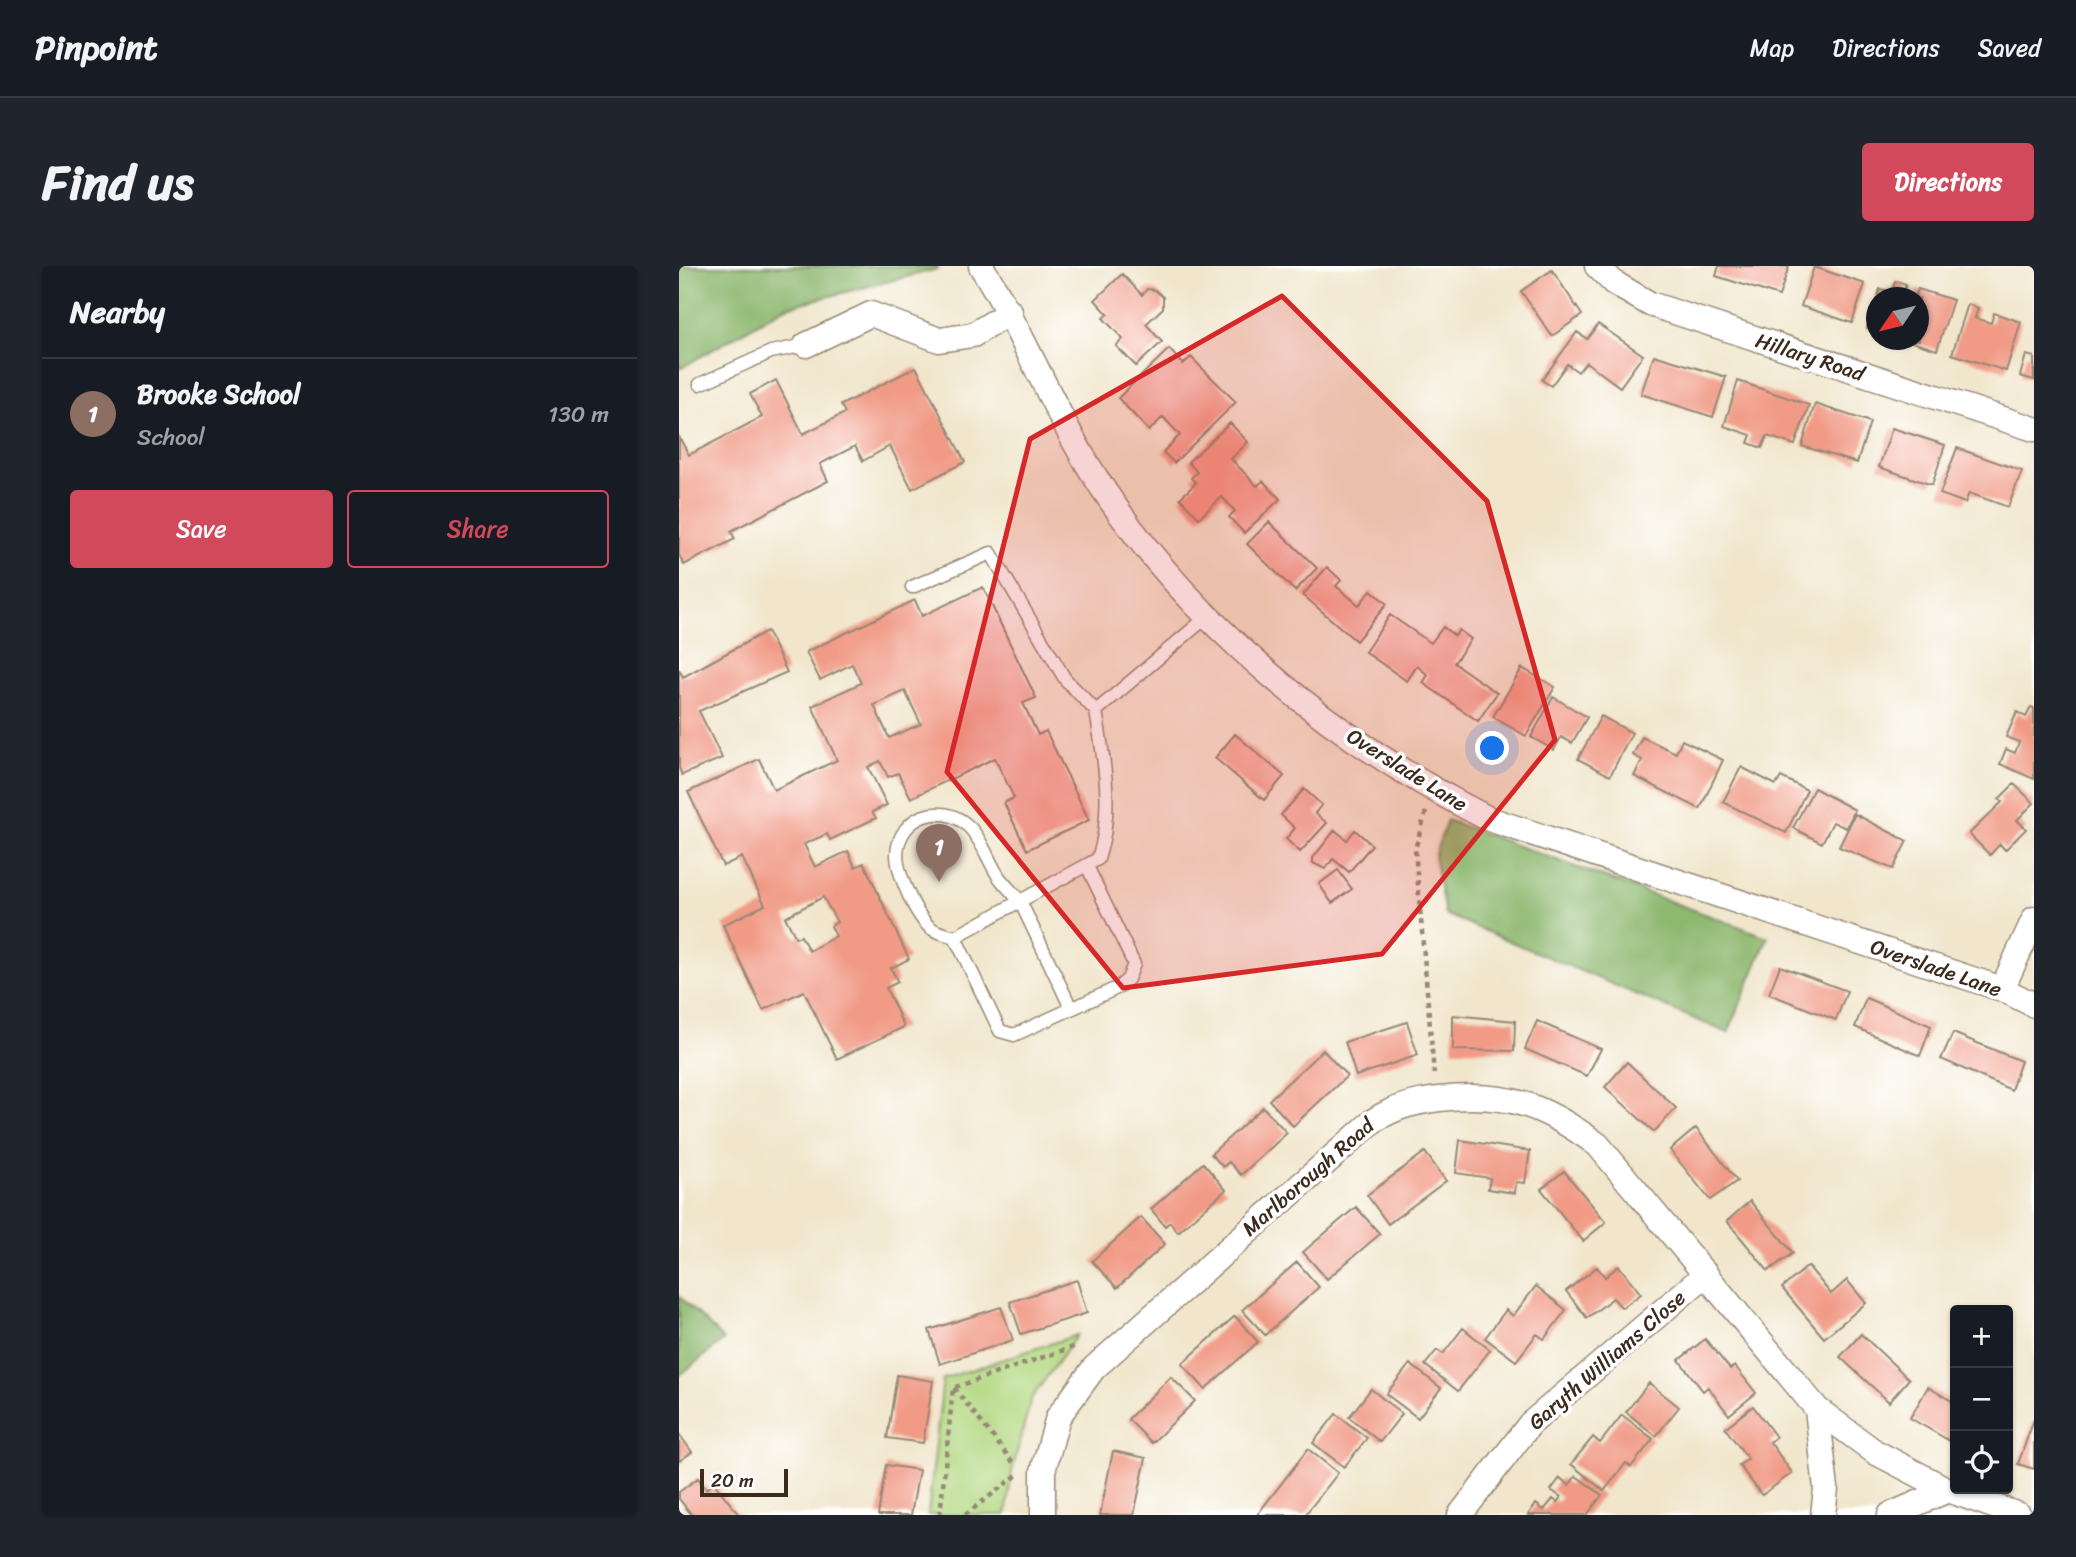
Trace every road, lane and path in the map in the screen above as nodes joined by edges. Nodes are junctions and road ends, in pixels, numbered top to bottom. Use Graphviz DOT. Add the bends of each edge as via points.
graph roads {
  1 [pos="981,266"];
  2 [pos="1597,266"];
  3 [pos="1010,312"];
  4 [pos="806,345"];
  5 [pos="700,384"];
  6 [pos="2034,429"];
  7 [pos="912,587"];
  8 [pos="1208,616"];
  9 [pos="1095,711"];
  10 [pos="1433,791"];
  11 [pos="1087,866"];
  12 [pos="1020,901"];
  13 [pos="2034,919"];
  14 [pos="955,937"];
  15 [pos="2001,989"];
  16 [pos="2034,1004"];
  17 [pos="1071,1008"];
  18 [pos="1437,1100"];
  19 [pos="1706,1274"];
  20 [pos="1081,1345"];
  21 [pos="953,1388"];
  22 [pos="1817,1409"];
  23 [pos="1948,1490"];
  24 [pos="940,1515"];
  25 [pos="965,1515"];
  26 [pos="1043,1515"];
  27 [pos="1460,1515"];
  28 [pos="1823,1515"];
  29 [pos="1890,1515"];
  30 [pos="2019,1515"];
  1 -- 3 [label="street, Overslade Lane"];
  2 -- 6 [label="street, Hillary Road" via="1614,283 1650,304"];
  3 -- 4 [label="street" via="973,335 939,340 871,314"];
  3 -- 8 [label="street, Overslade Lane" via="1086,461 1131,529"];
  4 -- 5 [label="lane" via="771,352"];
  7 -- 9 [label="lane" via="991,553 1065,679"];
  8 -- 9 [label="lane"];
  8 -- 10 [label="street, Overslade Lane" via="1311,706"];
  9 -- 11 [label="lane" via="1105,769 1106,813 1098,859"];
  10 -- 15 [label="street, Overslade Lane" via="1489,819"];
  10 -- 18 [label="path" via="1415,849"];
  11 -- 12 [label="lane"];
  11 -- 17 [label="lane" via="1112,912 1133,967 1119,987"];
  12 -- 14 [label="lane"];
  12 -- 14 [label="lane" via="999,877 968,826 935,811 914,821 897,852 899,867 921,918 932,930"];
  12 -- 17 [label="lane"];
  13 -- 15 [label="street"];
  14 -- 17 [label="lane" via="1000,1031 1014,1035"];
  15 -- 16 [label="street, Overslade Lane"];
  18 -- 19 [label="street, Marlborough Road" via="1467,1095 1499,1097 1531,1104 1565,1120 1598,1144"];
  18 -- 26 [label="street, Marlborough Road" via="1390,1110 1357,1133 1094,1368 1058,1418 1043,1471"];
  19 -- 22 [label="street, Marlborough Road"];
  19 -- 27 [label="street, Garyth Williams Close" via="1530,1424"];
  20 -- 21 [label="path"];
  21 -- 24 [label="path"];
  21 -- 25 [label="path" via="1021,1471"];
  22 -- 23 [label="street, Marlborough Road" via="1875,1452"];
  22 -- 28 [label="street" via="1826,1489"];
  23 -- 29 [label="street"];
  23 -- 30 [label="street, Marlborough Road"];
}
